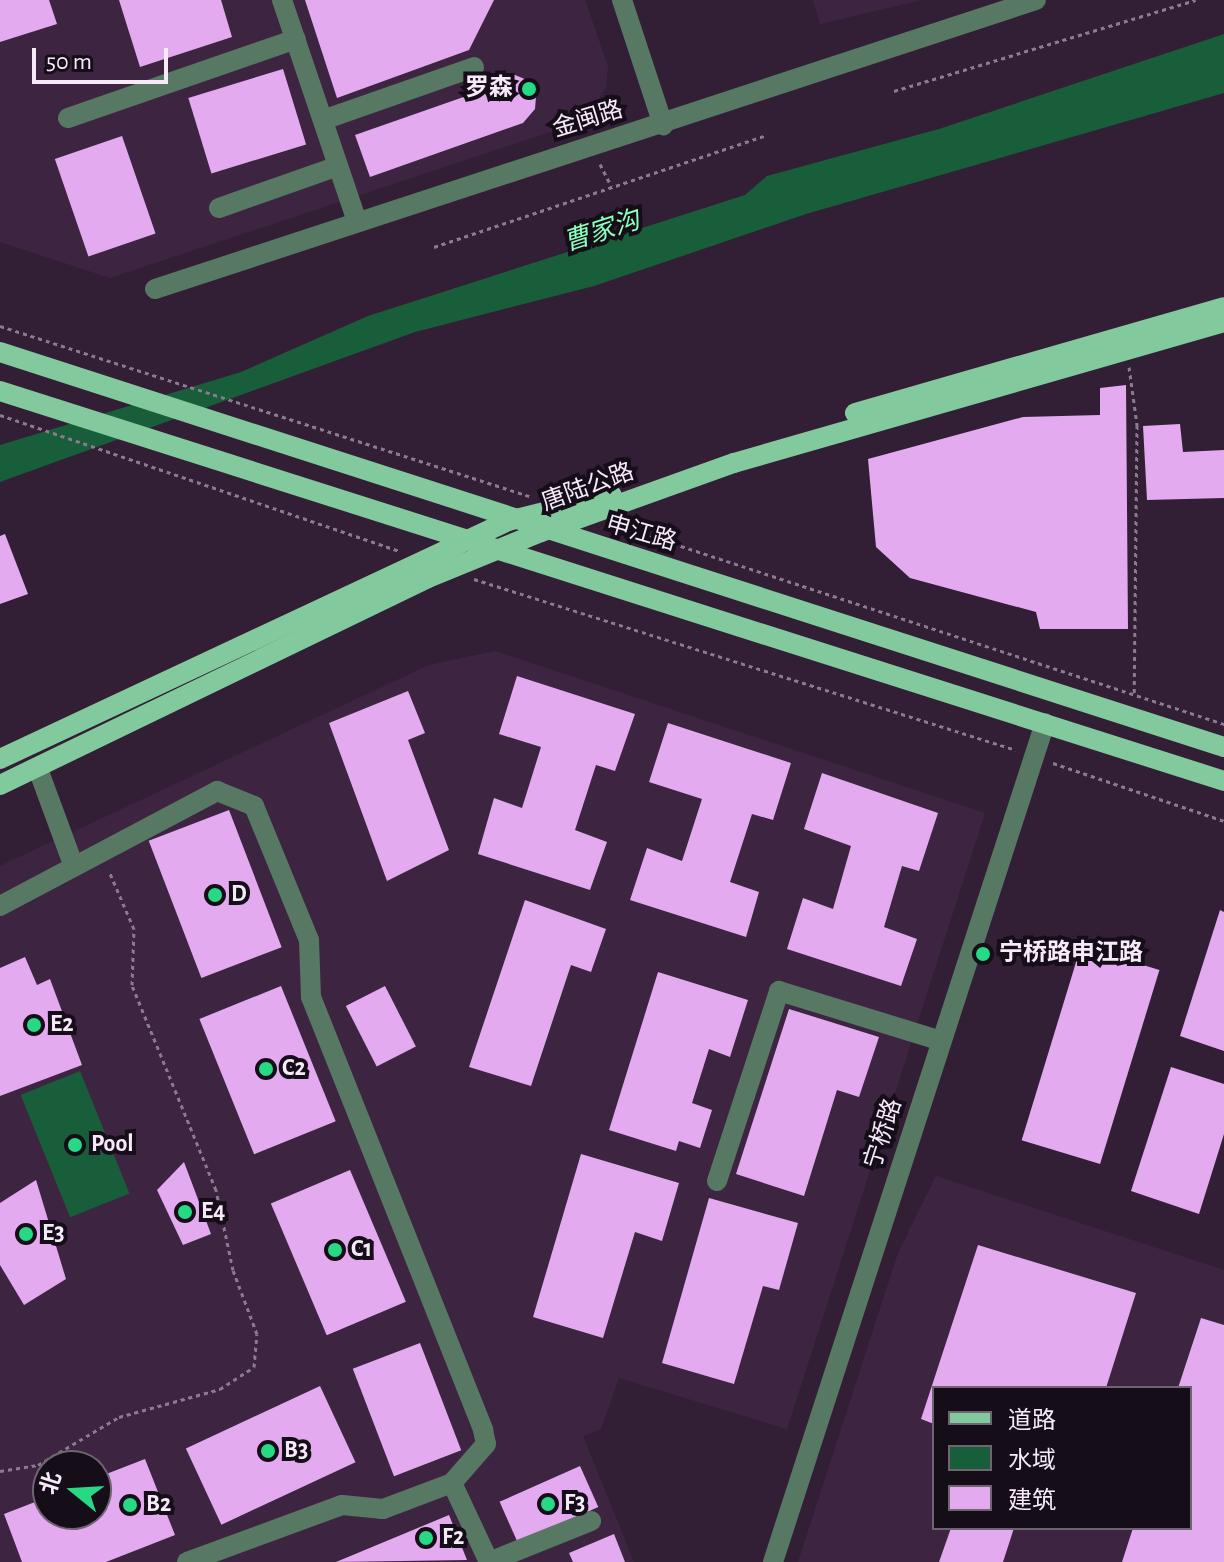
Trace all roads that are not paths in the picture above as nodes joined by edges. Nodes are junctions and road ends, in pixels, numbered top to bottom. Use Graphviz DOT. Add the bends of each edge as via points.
graph roads {
  1 [pos="282,0"];
  2 [pos="622,0"];
  3 [pos="1036,0"];
  4 [pos="296,39"];
  5 [pos="474,67"];
  6 [pos="68,118"];
  7 [pos="323,120"];
  8 [pos="663,125"];
  9 [pos="338,166"];
  10 [pos="219,208"];
  11 [pos="356,218"];
  12 [pos="155,289"];
  13 [pos="1224,307"];
  14 [pos="1224,322"];
  15 [pos="0,352"];
  16 [pos="0,391"];
  17 [pos="508,521"];
  18 [pos="541,532"];
  19 [pos="465,540"];
  20 [pos="496,550"];
  21 [pos="1045,723"];
  22 [pos="1224,747"];
  23 [pos="0,759"];
  24 [pos="38,769"];
  25 [pos="1224,781"];
  26 [pos="0,785"];
  27 [pos="73,864"];
  28 [pos="0,906"];
  29 [pos="942,1041"];
  30 [pos="717,1181"];
  31 [pos="452,1483"];
  32 [pos="591,1521"];
  33 [pos="531,1554"];
  34 [pos="187,1562"];
  35 [pos="489,1562"];
  36 [pos="773,1562"];
  1 -- 4 [label="street"];
  2 -- 8 [label="street"];
  3 -- 8 [label="street, 金闽路"];
  4 -- 6 [label="street"];
  4 -- 7 [label="street"];
  5 -- 7 [label="street"];
  7 -- 9 [label="street"];
  8 -- 11 [label="street, 金闽路"];
  9 -- 10 [label="street"];
  9 -- 11 [label="street"];
  11 -- 12 [label="street, 金闽路"];
  13 -- 17 [label="main road, 唐陆公路"];
  14 -- 18 [label="main road, 唐陆公路" via="793,444"];
  15 -- 17 [label="main road, 申江路"];
  16 -- 19 [label="main road"];
  17 -- 18 [label="main road, 申江路"];
  17 -- 19 [label="main road, 唐陆公路"];
  18 -- 20 [label="main road, 唐陆公路"];
  18 -- 22 [label="main road, 申江路"];
  19 -- 20 [label="main road"];
  19 -- 23 [label="main road, 唐陆公路"];
  20 -- 21 [label="main road"];
  20 -- 24 [label="main road, 唐陆公路"];
  21 -- 25 [label="main road"];
  21 -- 29 [label="street, 宁桥路"];
  24 -- 26 [label="main road, 唐陆公路"];
  24 -- 27 [label="street"];
  27 -- 28 [label="street"];
  27 -- 31 [label="street" via="217,791 254,806 309,940 311,997 483,1430 486,1444"];
  29 -- 30 [label="street" via="779,991"];
  29 -- 36 [label="street, 宁桥路"];
  31 -- 34 [label="street" via="383,1509 342,1505"];
  31 -- 35 [label="street"];
  32 -- 33 [label="street"];
  33 -- 35 [label="street"];
}
